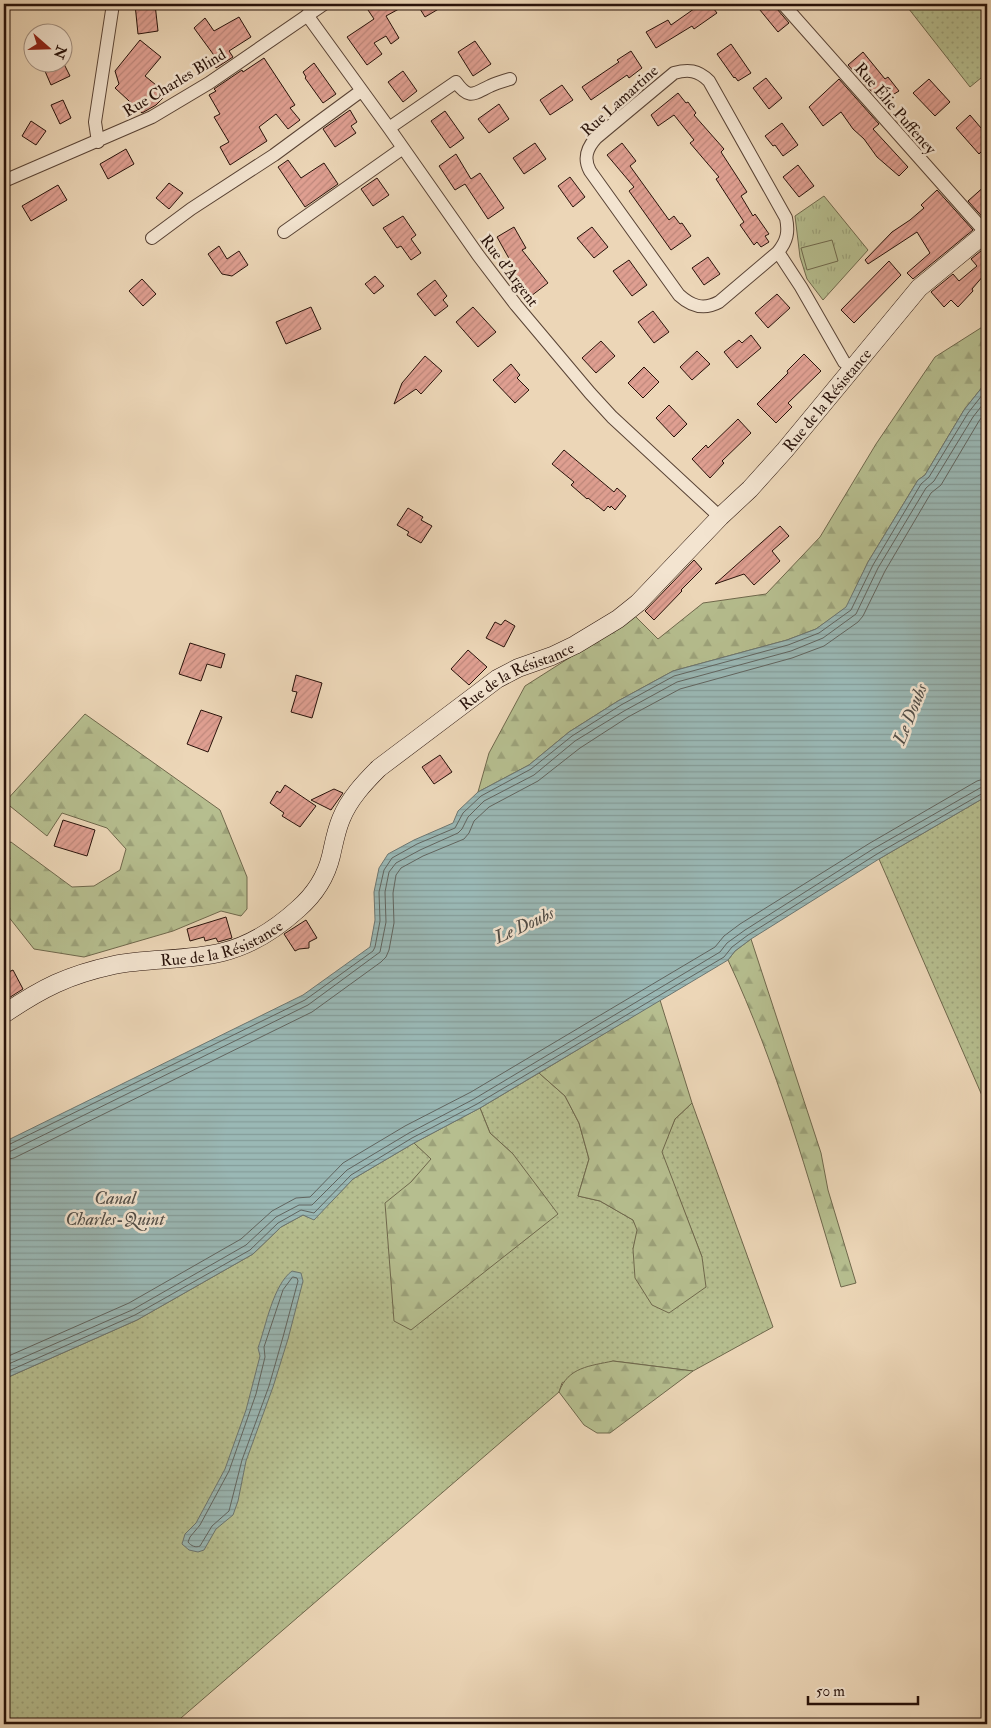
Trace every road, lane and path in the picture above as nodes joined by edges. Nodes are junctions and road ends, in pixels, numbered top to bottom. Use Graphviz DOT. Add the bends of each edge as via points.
graph roads {
  1 [pos="113,4"];
  2 [pos="324,4"];
  3 [pos="783,4"];
  4 [pos="307,15"];
  5 [pos="510,79"];
  6 [pos="361,91"];
  7 [pos="389,128"];
  8 [pos="98,142"];
  9 [pos="403,148"];
  10 [pos="4,181"];
  11 [pos="284,232"];
  12 [pos="986,232"];
  13 [pos="152,238"];
  14 [pos="778,252"];
  15 [pos="852,368"];
  16 [pos="720,517"];
  17 [pos="4,1014"];
  1 -- 8 [label="street" via="95,122"];
  2 -- 4 [label="street, Rue Charles Blind"];
  3 -- 12 [label="street, Rue Élie Puffeney"];
  4 -- 6 [label="street, Rue d'Argent"];
  4 -- 8 [label="street, Rue Charles Blind" via="174,104"];
  5 -- 7 [label="street" via="469,94 462,91 456,82"];
  6 -- 7 [label="street, Rue d'Argent"];
  6 -- 13 [label="street"];
  7 -- 9 [label="street, Rue d'Argent"];
  8 -- 10 [label="street, Rue Charles Blind"];
  9 -- 11 [label="street"];
  9 -- 16 [label="street, Rue d'Argent" via="478,255 558,356 612,417"];
  12 -- 15 [label="street, Rue de la Résistance" via="919,288"];
  14 -- 14 [label="street, Rue Lamartine" via="788,236 786,218 703,75 684,70 674,73 591,144 586,165 687,303 699,307 719,302"];
  14 -- 15 [label="street" via="844,362"];
  15 -- 16 [label="street, Rue de la Résistance" via="785,450"];
  16 -- 17 [label="street, Rue de la Résistance" via="638,603 618,619 575,645 497,679 379,768 363,784 342,817 321,882 280,924 260,937 221,953 115,965 72,976 40,991"];
}
